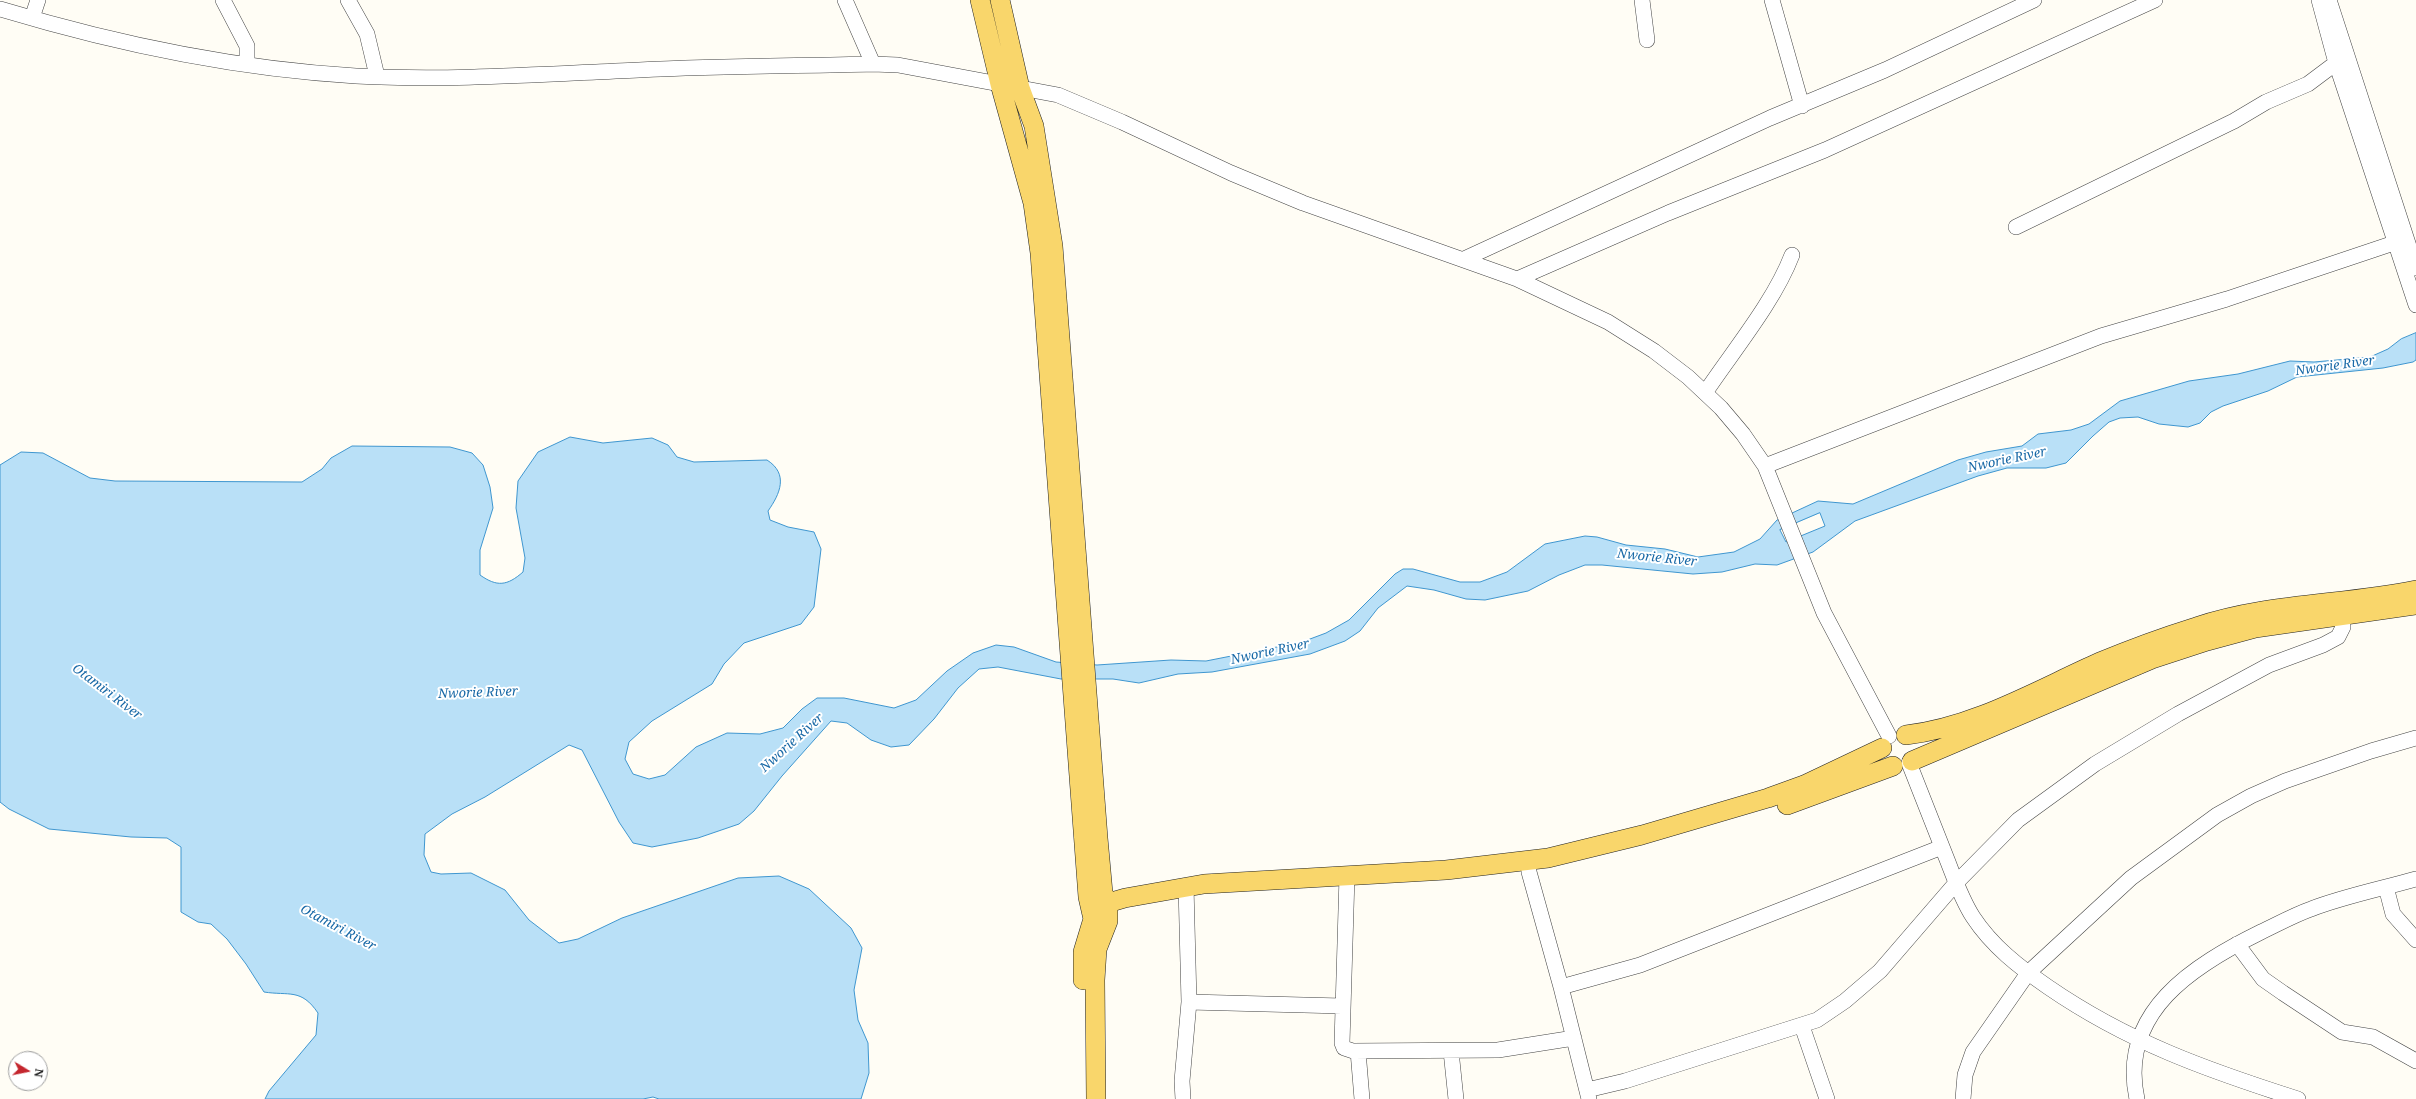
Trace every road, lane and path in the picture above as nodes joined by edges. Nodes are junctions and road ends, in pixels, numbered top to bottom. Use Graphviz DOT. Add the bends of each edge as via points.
graph roads {
  1 [pos="38,0"];
  2 [pos="223,0"];
  3 [pos="348,0"];
  4 [pos="845,0"];
  5 [pos="980,0"];
  6 [pos="1000,0"];
  7 [pos="1642,0"];
  8 [pos="1772,0"];
  9 [pos="2034,0"];
  10 [pos="2155,0"];
  11 [pos="2319,0"];
  12 [pos="2329,0"];
  13 [pos="0,9"];
  14 [pos="32,18"];
  15 [pos="1647,40"];
  16 [pos="2336,63"];
  17 [pos="247,64"];
  18 [pos="873,64"];
  19 [pos="377,76"];
  20 [pos="1000,84"];
  21 [pos="1020,88"];
  22 [pos="1802,106"];
  23 [pos="2016,228"];
  24 [pos="2394,243"];
  25 [pos="1792,255"];
  26 [pos="1464,259"];
  27 [pos="2416,268"];
  28 [pos="1517,279"];
  29 [pos="2416,306"];
  30 [pos="1705,393"];
  31 [pos="1765,466"];
  32 [pos="2416,590"];
  33 [pos="2416,605"];
  34 [pos="2342,609"];
  35 [pos="1077,636"];
  36 [pos="2416,738"];
  37 [pos="1892,739"];
  38 [pos="1905,763"];
  39 [pos="1942,847"];
  40 [pos="1528,866"];
  41 [pos="2416,879"];
  42 [pos="1347,881"];
  43 [pos="1956,883"];
  44 [pos="2386,887"];
  45 [pos="1186,892"];
  46 [pos="1103,915"];
  47 [pos="2416,940"];
  48 [pos="2237,944"];
  49 [pos="2028,973"];
  50 [pos="1561,986"];
  51 [pos="1189,1002"];
  52 [pos="1342,1006"];
  53 [pos="1802,1026"];
  54 [pos="1574,1038"];
  55 [pos="2138,1040"];
  56 [pos="1358,1051"];
  57 [pos="1451,1051"];
  58 [pos="2416,1061"];
  59 [pos="1588,1095"];
  60 [pos="1084,1099"];
  61 [pos="1096,1099"];
  62 [pos="1183,1099"];
  63 [pos="1362,1099"];
  64 [pos="1456,1099"];
  65 [pos="1827,1099"];
  66 [pos="1963,1099"];
  67 [pos="2137,1099"];
  68 [pos="2298,1099"];
  1 -- 14 [label="street"];
  2 -- 17 [label="street" via="247,46"];
  3 -- 19 [label="street" via="367,34"];
  4 -- 18 [label="street"];
  5 -- 20 [label="main road"];
  6 -- 21 [label="main road"];
  7 -- 15 [label="street"];
  8 -- 22 [label="street"];
  9 -- 22 [label="street"];
  10 -- 28 [label="street" via="1818,153 1668,213"];
  11 -- 16 [label="street"];
  12 -- 27 [label="street"];
  13 -- 14 [label="street"];
  14 -- 17 [label="street" via="184,56"];
  16 -- 23 [label="street" via="2308,84 2266,102 2234,121"];
  16 -- 24 [label="street"];
  17 -- 19 [label="street"];
  18 -- 19 [label="street" via="490,77"];
  18 -- 20 [label="street" via="898,65"];
  20 -- 21 [label="street"];
  20 -- 35 [label="main road" via="1033,203 1040,253"];
  21 -- 26 [label="street" via="1058,96 1303,203"];
  21 -- 35 [label="main road" via="1034,126 1053,246"];
  22 -- 26 [label="street" via="1770,118"];
  24 -- 29 [label="street"];
  24 -- 31 [label="street" via="2227,299 2101,336"];
  25 -- 30 [label="street" via="1769,298"];
  26 -- 28 [label="street"];
  28 -- 30 [label="street" via="1608,322 1654,351"];
  30 -- 31 [label="street" via="1743,434"];
  31 -- 37 [label="street" via="1824,613"];
  32 -- 34 [label="main road"];
  33 -- 34 [label="main road"];
  34 -- 37 [label="main road" via="2254,612 2197,626 2102,662 1976,719"];
  34 -- 38 [label="main road" via="2255,628 2152,659"];
  34 -- 43 [label="street" via="2343,627 2338,637 2262,669 2178,714 2096,764 2013,824"];
  35 -- 46 [label="main road" via="1082,713 1103,893"];
  36 -- 49 [label="street" via="2285,781 2217,814 2131,878"];
  37 -- 38 [label="main road" via="1884,759"];
  37 -- 38 [label="main road" via="1911,739 1915,748"];
  37 -- 40 [label="main road" via="1804,784 1768,798"];
  38 -- 39 [label="street"];
  38 -- 40 [label="main road" via="1734,822 1683,836"];
  39 -- 43 [label="street"];
  39 -- 50 [label="street" via="1640,965"];
  40 -- 42 [label="main road" via="1446,870"];
  40 -- 50 [label="street"];
  41 -- 44 [label="street"];
  42 -- 45 [label="main road"];
  42 -- 52 [label="street"];
  43 -- 49 [label="street" via="1973,916 1990,939"];
  43 -- 53 [label="street" via="1871,980 1818,1020"];
  44 -- 47 [label="street" via="2393,914"];
  44 -- 48 [label="street" via="2309,909"];
  45 -- 46 [label="main road" via="1126,911"];
  45 -- 51 [label="street"];
  46 -- 60 [label="main road" via="1083,952"];
  46 -- 61 [label="main road" via="1095,980"];
  48 -- 55 [label="street" via="2170,991 2151,1013"];
  48 -- 58 [label="street" via="2263,979 2342,1032 2373,1037"];
  49 -- 55 [label="street" via="2061,996"];
  49 -- 66 [label="street" via="1973,1052 1965,1075"];
  50 -- 54 [label="street"];
  51 -- 52 [label="street"];
  51 -- 62 [label="street" via="1182,1081"];
  52 -- 56 [label="street" via="1342,1043 1348,1051"];
  53 -- 59 [label="street"];
  53 -- 65 [label="street"];
  54 -- 57 [label="street" via="1517,1049"];
  54 -- 59 [label="street"];
  55 -- 67 [label="street" via="2133,1083"];
  55 -- 68 [label="street" via="2219,1074"];
  56 -- 57 [label="street"];
  56 -- 63 [label="street"];
  57 -- 64 [label="street"];
}
